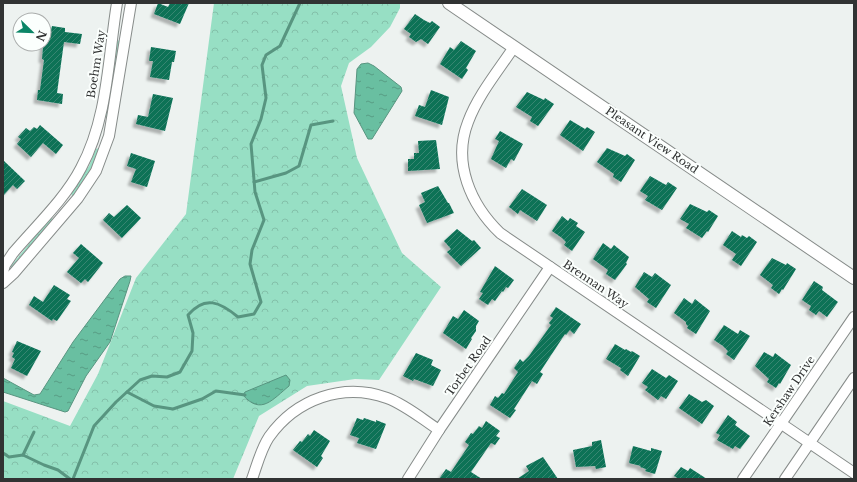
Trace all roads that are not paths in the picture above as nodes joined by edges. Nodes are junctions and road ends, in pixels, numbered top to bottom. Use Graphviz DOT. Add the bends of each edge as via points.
graph roads {
  1 [pos="117,3"];
  2 [pos="131,3"];
  3 [pos="449,3"];
  4 [pos="514,47"];
  5 [pos="97,128"];
  6 [pos="111,128"];
  7 [pos="59,200"];
  8 [pos="71,206"];
  9 [pos="550,267"];
  10 [pos="3,272"];
  11 [pos="854,278"];
  12 [pos="3,283"];
  13 [pos="854,317"];
  14 [pos="854,378"];
  15 [pos="781,424"];
  16 [pos="439,430"];
  17 [pos="810,443"];
  18 [pos="854,473"];
  19 [pos="252,479"];
  20 [pos="408,479"];
  21 [pos="743,479"];
  22 [pos="785,479"];
  1 -- 5 [label="street, Boehm Way"];
  2 -- 6 [label="street"];
  3 -- 4 [label="street, Pleasant View Road"];
  4 -- 9 [label="street, Brennan Way" via="481,96 467,124 464,139 464,170 474,201 490,224"];
  4 -- 11 [label="street, Pleasant View Road"];
  5 -- 6 [label="street"];
  5 -- 7 [label="street, Boehm Way" via="81,169"];
  6 -- 8 [label="street" via="96,171"];
  7 -- 8 [label="street"];
  7 -- 10 [label="street, Boehm Way" via="13,253 4,265"];
  8 -- 12 [label="street"];
  9 -- 15 [label="street, Brennan Way"];
  9 -- 16 [label="street, Torbet Road"];
  13 -- 15 [label="street, Kershaw Drive"];
  14 -- 17 [label="street"];
  15 -- 17 [label="street, Brennan Way"];
  15 -- 21 [label="street, Kershaw Drive"];
  16 -- 19 [label="street" via="389,399 359,392 329,394 297,409 281,422 269,438"];
  16 -- 20 [label="street, Torbet Road"];
  17 -- 18 [label="street, Brennan Way"];
  17 -- 22 [label="street"];
}
